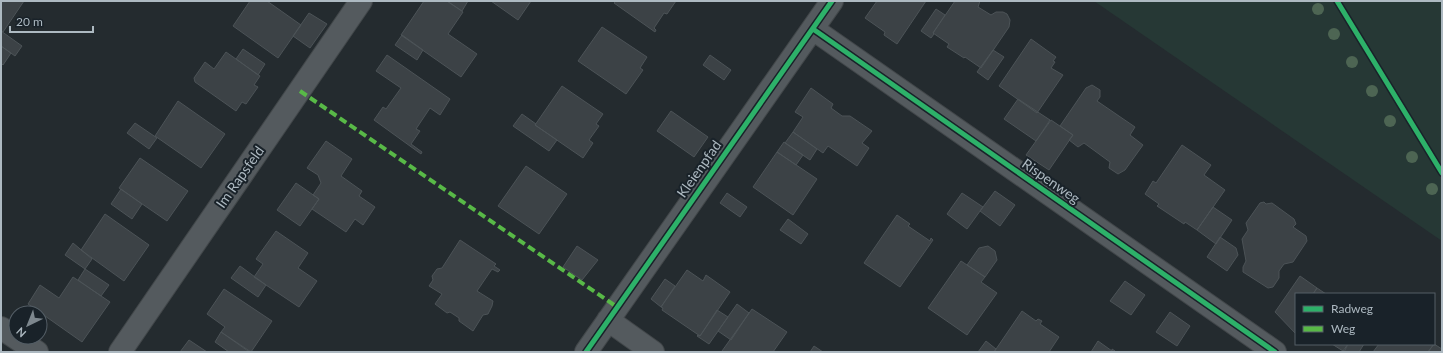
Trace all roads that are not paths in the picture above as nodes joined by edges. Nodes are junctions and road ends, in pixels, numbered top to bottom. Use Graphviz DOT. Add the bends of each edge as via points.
graph roads {
  1 [pos="361,1"];
  2 [pos="832,1"];
  3 [pos="813,29"];
  4 [pos="608,320"];
  5 [pos="1,328"];
  6 [pos="37,352"];
  7 [pos="120,352"];
  8 [pos="586,352"];
  9 [pos="653,352"];
  10 [pos="1275,352"];
  1 -- 7 [label="street, Im Rapsfeld"];
  2 -- 3 [label="street, Kleienpfad"];
  3 -- 4 [label="street, Kleienpfad"];
  3 -- 10 [label="street, Rispenweg"];
  4 -- 8 [label="street, Kleienpfad"];
  4 -- 9 [label="street"];
  5 -- 6 [label="street"];
}
